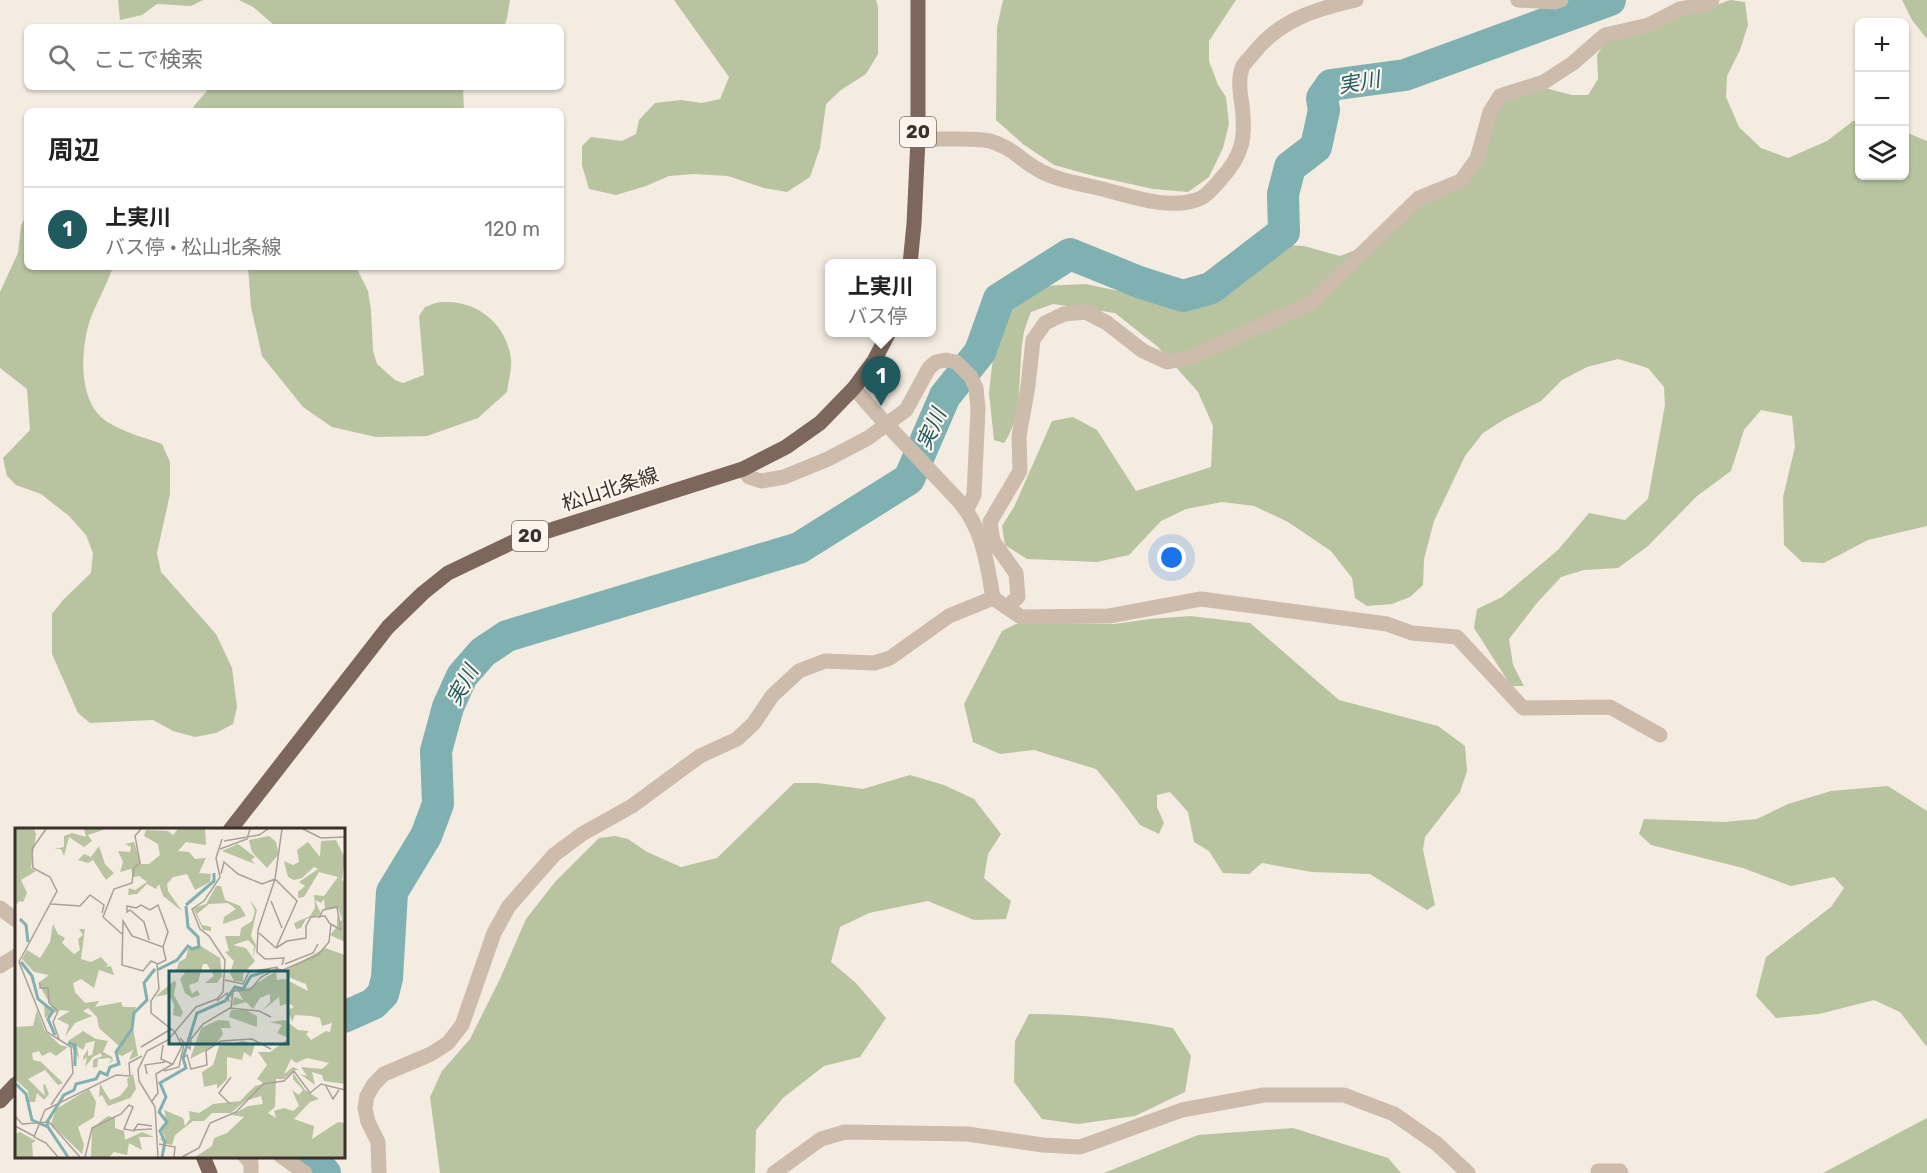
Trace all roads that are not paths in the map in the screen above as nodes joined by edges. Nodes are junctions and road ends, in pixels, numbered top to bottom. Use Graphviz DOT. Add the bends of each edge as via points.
graph roads {
  1 [pos="918,0"];
  2 [pos="1356,0"];
  3 [pos="1518,0"];
  4 [pos="1560,0"];
  5 [pos="1712,0"];
  6 [pos="918,139"];
  7 [pos="910,259"];
  8 [pos="887,337"];
  9 [pos="854,388"];
  10 [pos="743,469"];
  11 [pos="961,503"];
  12 [pos="993,598"];
  13 [pos="1008,606"];
  14 [pos="1660,735"];
  15 [pos="232,828"];
  16 [pos="0,908"];
  17 [pos="15,919"];
  18 [pos="15,958"];
  19 [pos="0,966"];
  20 [pos="15,1085"];
  21 [pos="0,1101"];
  22 [pos="204,1158"];
  23 [pos="247,1158"];
  24 [pos="284,1158"];
  25 [pos="1598,1171"];
  26 [pos="210,1173"];
  27 [pos="251,1173"];
  28 [pos="305,1173"];
  29 [pos="379,1173"];
  30 [pos="774,1173"];
  31 [pos="1468,1173"];
  32 [pos="1621,1173"];
  1 -- 6 [label="main road, 20"];
  2 -- 6 [label="street" via="1294,18 1257,49 1242,69 1242,146 1231,168 1198,200 1151,201 1054,178 1006,146 987,140"];
  3 -- 4 [label="street"];
  5 -- 13 [label="street" via="1680,9 1649,25 1605,35 1544,82 1500,96 1490,112 1477,159 1461,181 1419,198 1311,303 1192,357 1167,362 1143,351 1107,322 1086,312 1064,314 1045,322 1033,340 1019,436 1020,471 990,522 993,541 1016,573 1018,597"];
  6 -- 7 [label="main road, 20"];
  8 -- 9 [label="main road, 松山北条線 / 20"];
  9 -- 10 [label="main road, 松山北条線 / 20" via="820,423 786,447"];
  9 -- 11 [label="street, bridge"];
  10 -- 11 [label="street" via="761,481 784,477 868,438 906,410 929,368 946,360 956,362 976,388 974,495"];
  10 -- 15 [label="main road, 松山北条線 / 20" via="513,542 448,573 388,627"];
  11 -- 12 [label="street" via="985,549"];
  12 -- 13 [label="street"];
  12 -- 29 [label="street" via="949,616 890,658 874,663 825,661 799,671 772,696 754,723 737,739 700,756 632,806 554,855 509,906 494,933 462,1025 448,1043 431,1054 384,1074 367,1096 365,1108 378,1142"];
  13 -- 14 [label="street" via="1021,617 1109,616 1201,599 1457,637 1523,708 1610,707"];
  16 -- 17 [label="street"];
  18 -- 19 [label="street"];
  20 -- 21 [label="main road"];
  22 -- 26 [label="main road"];
  23 -- 27 [label="street"];
  24 -- 28 [label="street"];
  25 -- 32 [label="street"];
  30 -- 31 [label="street" via="821,1139 845,1132 966,1134 1080,1147 1182,1110 1264,1095 1344,1095 1394,1114 1437,1144"];
}
